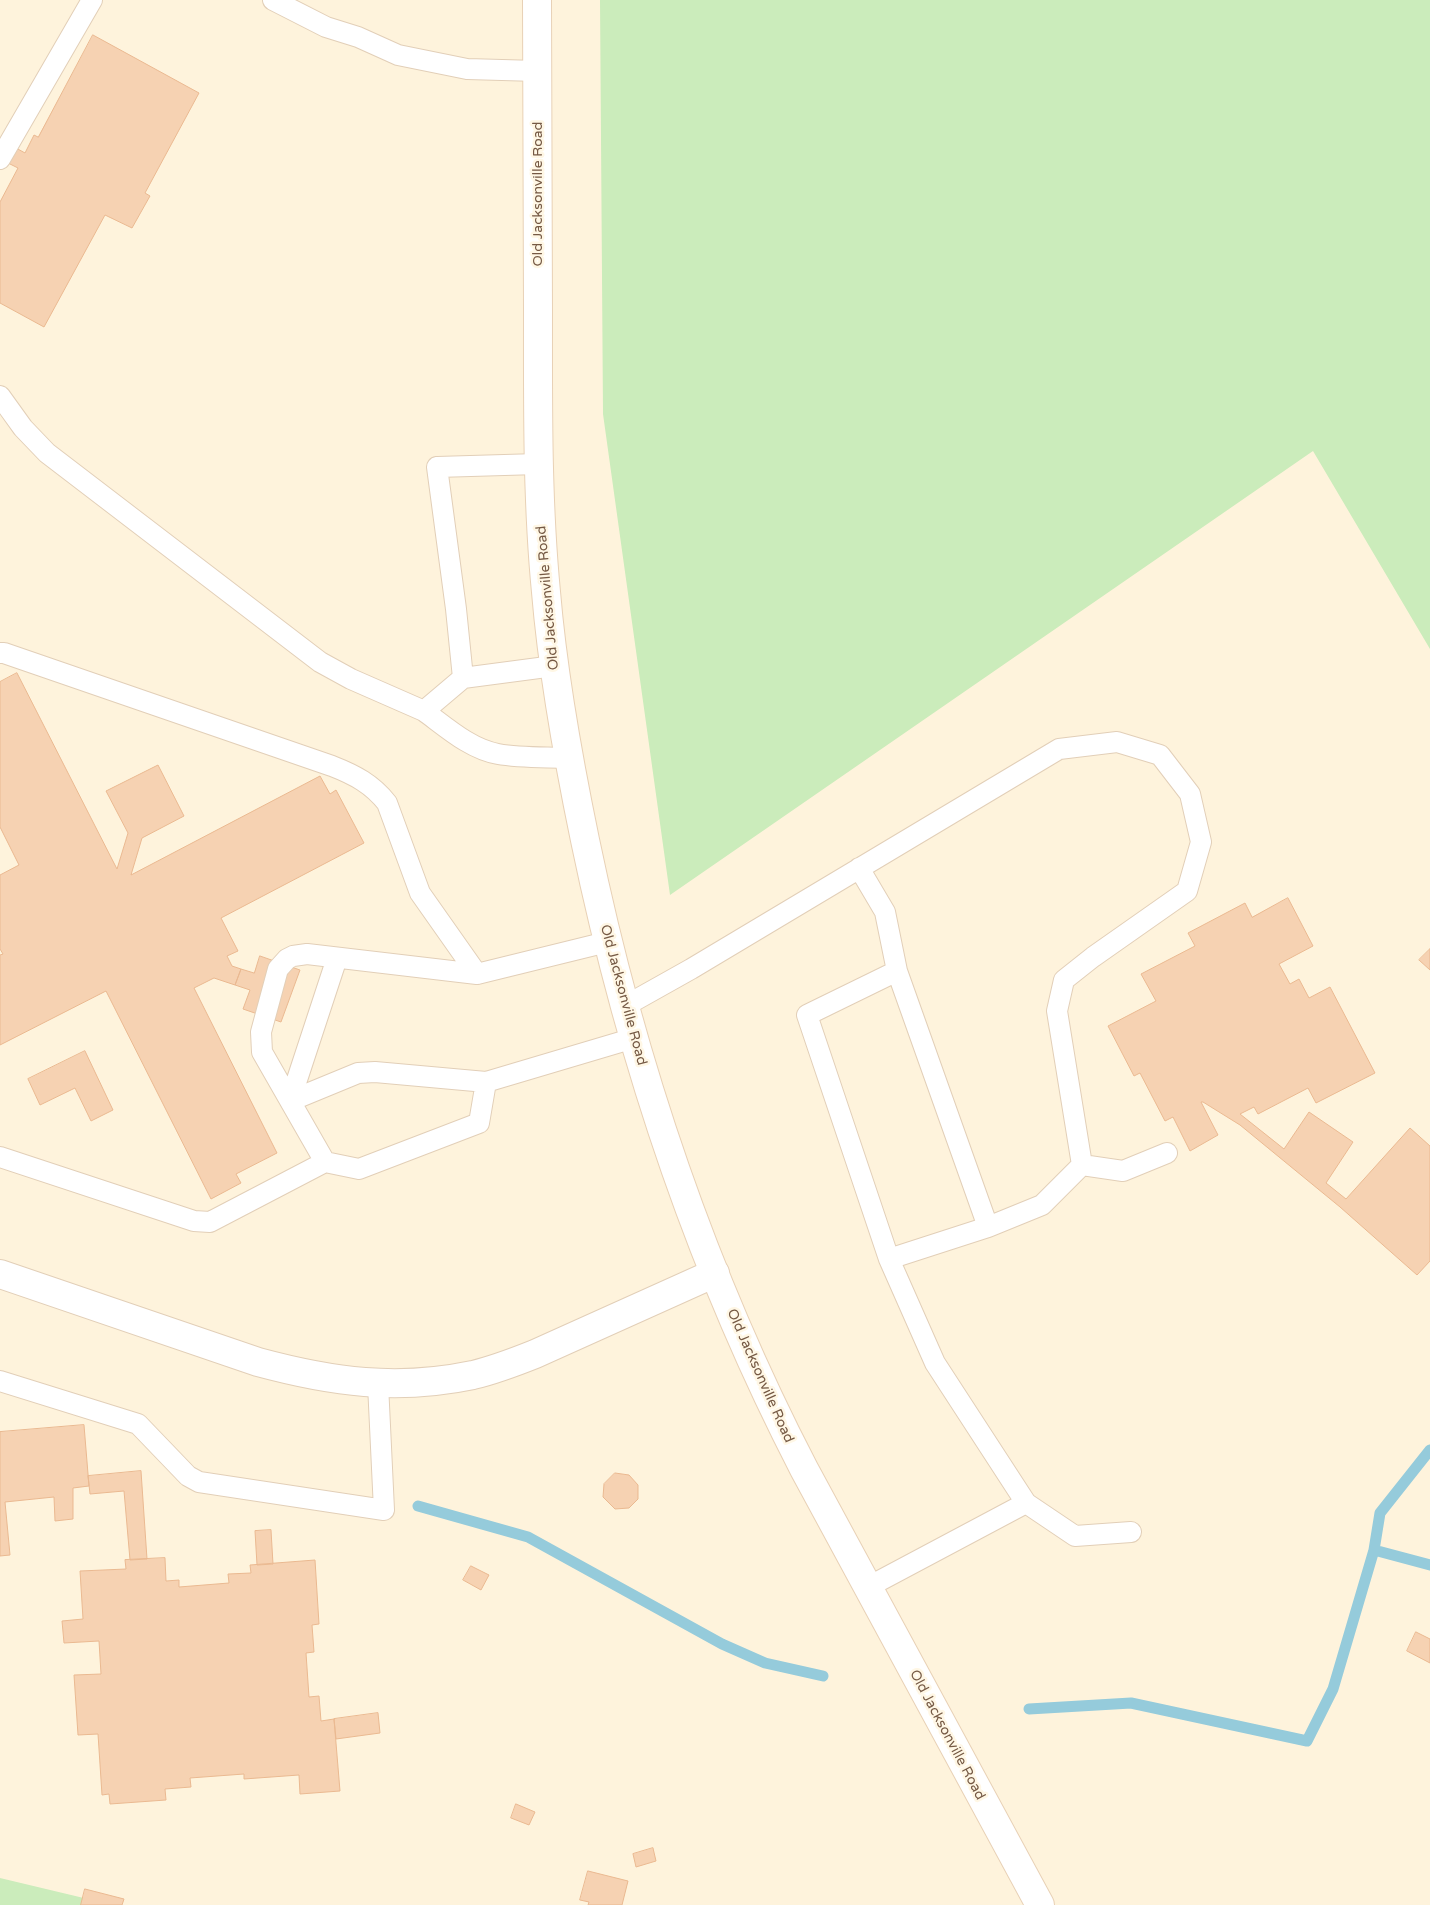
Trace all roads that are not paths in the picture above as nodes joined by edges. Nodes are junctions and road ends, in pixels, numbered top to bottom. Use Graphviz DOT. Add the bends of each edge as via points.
graph roads {
  1 [pos="92,0"];
  2 [pos="273,0"];
  3 [pos="537,0"];
  4 [pos="537,71"];
  5 [pos="0,159"];
  6 [pos="0,396"];
  7 [pos="538,464"];
  8 [pos="0,653"];
  9 [pos="554,666"];
  10 [pos="463,678"];
  11 [pos="424,711"];
  12 [pos="568,758"];
  13 [pos="859,868"];
  14 [pos="607,942"];
  15 [pos="337,958"];
  16 [pos="897,971"];
  17 [pos="478,974"];
  18 [pos="625,1006"];
  19 [pos="634,1038"];
  20 [pos="486,1082"];
  21 [pos="290,1101"];
  22 [pos="1167,1153"];
  23 [pos="0,1157"];
  24 [pos="326,1162"];
  25 [pos="1082,1165"];
  26 [pos="988,1227"];
  27 [pos="889,1259"];
  28 [pos="715,1272"];
  29 [pos="0,1274"];
  30 [pos="0,1380"];
  31 [pos="378,1384"];
  32 [pos="1026,1503"];
  33 [pos="1131,1532"];
  34 [pos="868,1587"];
  35 [pos="1040,1905"];
  1 -- 5 [label="lane"];
  2 -- 4 [label="lane" via="326,27 398,55 467,69"];
  3 -- 4 [label="main road, Old Jacksonville Road"];
  4 -- 7 [label="main road, Old Jacksonville Road"];
  6 -- 11 [label="lane" via="23,428 54,458 320,662"];
  7 -- 9 [label="main road, Old Jacksonville Road"];
  7 -- 10 [label="lane" via="437,467"];
  8 -- 17 [label="lane" via="332,766 365,782 387,803 420,893"];
  9 -- 10 [label="lane"];
  9 -- 12 [label="main road, Old Jacksonville Road"];
  10 -- 11 [label="lane"];
  11 -- 12 [label="lane" via="464,740 485,750 498,754"];
  12 -- 14 [label="main road, Old Jacksonville Road"];
  13 -- 16 [label="lane" via="885,912"];
  13 -- 18 [label="lane"];
  13 -- 25 [label="lane" via="1059,749 1117,742 1160,755 1190,794 1201,842 1187,891 1064,980 1057,1011"];
  14 -- 17 [label="lane"];
  14 -- 18 [label="main road, Old Jacksonville Road"];
  15 -- 17 [label="lane"];
  15 -- 21 [label="lane"];
  15 -- 21 [label="lane" via="307,954 293,956 278,969 260,1040 262,1052"];
  16 -- 26 [label="lane"];
  16 -- 27 [label="lane" via="807,1015"];
  18 -- 19 [label="main road, Old Jacksonville Road"];
  19 -- 20 [label="lane"];
  19 -- 28 [label="main road, Old Jacksonville Road" via="667,1143"];
  20 -- 21 [label="lane" via="358,1073"];
  20 -- 24 [label="lane" via="479,1123 359,1169"];
  21 -- 24 [label="lane"];
  22 -- 25 [label="lane" via="1123,1171"];
  23 -- 24 [label="lane" via="194,1221 210,1222"];
  25 -- 26 [label="lane" via="1042,1205"];
  26 -- 27 [label="lane"];
  27 -- 32 [label="lane" via="935,1363"];
  28 -- 31 [label="main road" via="504,1366 444,1380"];
  28 -- 34 [label="main road, Old Jacksonville Road" via="773,1409"];
  29 -- 31 [label="main road" via="258,1362 310,1375"];
  30 -- 31 [label="lane" via="138,1424 188,1476 199,1482 384,1510"];
  32 -- 33 [label="lane" via="1075,1536"];
  32 -- 34 [label="lane"];
  34 -- 35 [label="main road, Old Jacksonville Road"];
}
